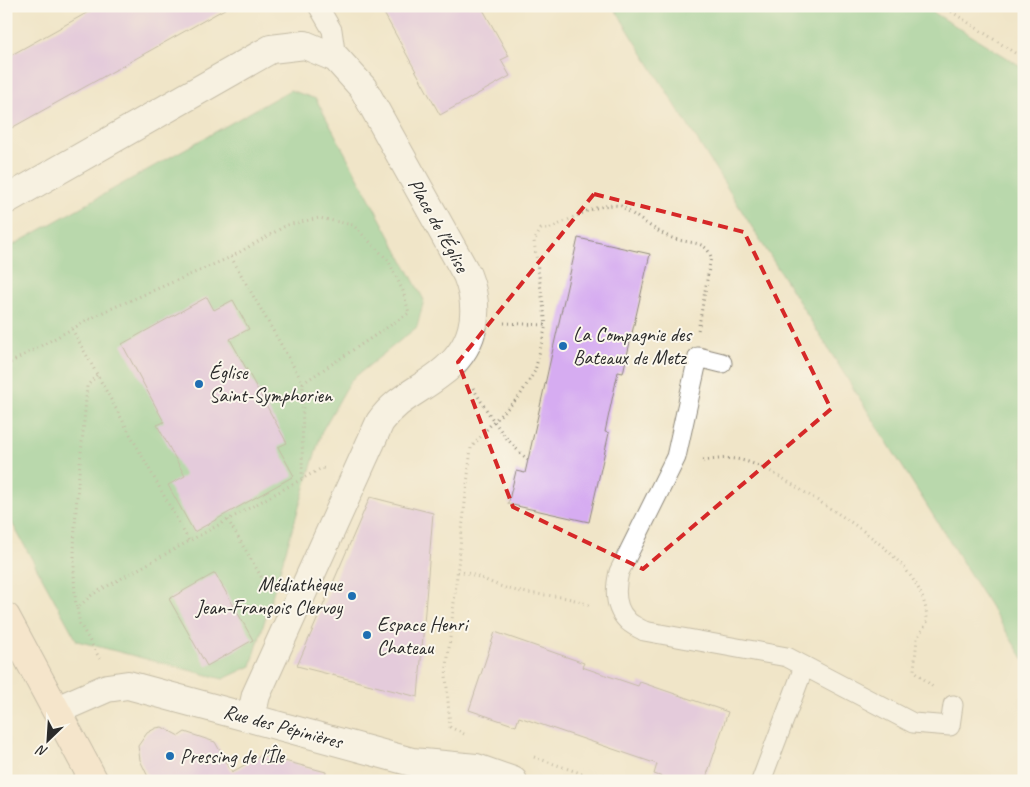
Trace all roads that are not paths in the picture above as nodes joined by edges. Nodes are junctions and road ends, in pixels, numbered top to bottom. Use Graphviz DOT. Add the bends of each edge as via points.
graph roads {
  1 [pos="318,6"];
  2 [pos="336,58"];
  3 [pos="6,200"];
  4 [pos="722,362"];
  5 [pos="6,617"];
  6 [pos="804,667"];
  7 [pos="953,705"];
  8 [pos="57,710"];
  9 [pos="251,717"];
  10 [pos="94,781"];
  11 [pos="512,781"];
  12 [pos="761,781"];
  1 -- 2 [label="lane" via="332,30"];
  2 -- 3 [label="street, Place de l'Église" via="305,45 271,49"];
  2 -- 9 [label="street, Place de l'Église" via="364,88 467,275 475,295 474,321 467,343 455,361 390,408 380,422 256,695"];
  4 -- 6 [label="lane" via="698,357 676,457 619,572 614,588 618,604 627,620 644,631 787,657"];
  5 -- 8 [label="main road"];
  6 -- 7 [label="lane" via="913,723 950,726"];
  6 -- 12 [label="lane"];
  8 -- 9 [label="street, Rue des Pépinières" via="107,688 128,685"];
  8 -- 10 [label="main road"];
  9 -- 11 [label="street, Rue des Pépinières" via="412,762 476,768"];
}
